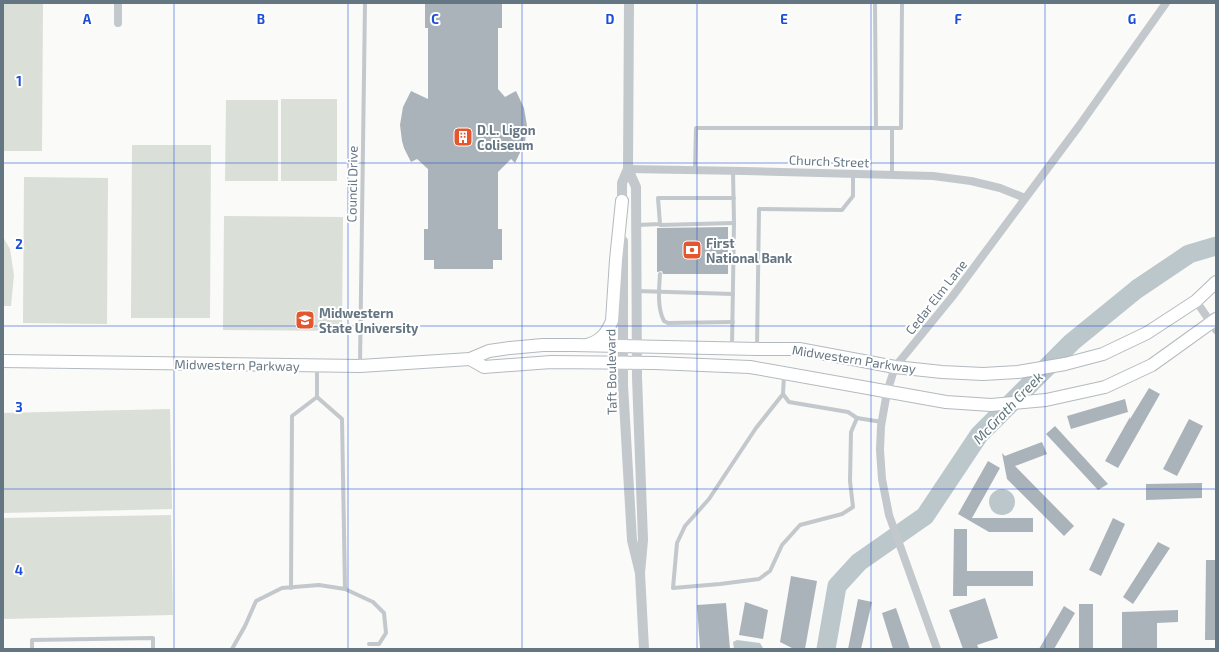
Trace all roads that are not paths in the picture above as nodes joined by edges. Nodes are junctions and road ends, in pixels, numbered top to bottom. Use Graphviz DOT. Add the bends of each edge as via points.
graph roads {
  1 [pos="118,3"];
  2 [pos="365,3"];
  3 [pos="629,3"];
  4 [pos="875,3"];
  5 [pos="902,3"];
  6 [pos="1166,3"];
  7 [pos="118,23"];
  8 [pos="876,128"];
  9 [pos="892,128"];
  10 [pos="628,169"];
  11 [pos="695,170"];
  12 [pos="733,170"];
  13 [pos="853,174"];
  14 [pos="892,176"];
  15 [pos="734,198"];
  16 [pos="1025,198"];
  17 [pos="622,201"];
  18 [pos="734,223"];
  19 [pos="636,225"];
  20 [pos="660,225"];
  21 [pos="660,274"];
  22 [pos="1216,282"];
  23 [pos="637,291"];
  24 [pos="659,292"];
  25 [pos="733,294"];
  26 [pos="1196,301"];
  27 [pos="733,322"];
  28 [pos="1214,324"];
  29 [pos="585,346"];
  30 [pos="623,346"];
  31 [pos="637,346"];
  32 [pos="732,349"];
  33 [pos="757,349"];
  34 [pos="470,359"];
  35 [pos="3,361"];
  36 [pos="623,362"];
  37 [pos="637,363"];
  38 [pos="317,366"];
  39 [pos="360,366"];
  40 [pos="895,367"];
  41 [pos="784,374"];
  42 [pos="887,392"];
  43 [pos="783,394"];
  44 [pos="317,397"];
  45 [pos="857,418"];
  46 [pos="882,422"];
  47 [pos="640,573"];
  48 [pos="291,588"];
  49 [pos="346,590"];
  50 [pos="368,644"];
  51 [pos="32,649"];
  52 [pos="153,649"];
  53 [pos="232,649"];
  54 [pos="644,649"];
  55 [pos="937,649"];
  1 -- 7 [label="street"];
  2 -- 39 [label="lane, Council Drive"];
  3 -- 10 [label="street, Taft Boulevard"];
  4 -- 8 [label="lane"];
  5 -- 9 [label="lane" via="901,128"];
  6 -- 16 [label="street, Cedar Elm Lane"];
  8 -- 9 [label="lane"];
  8 -- 11 [label="lane" via="696,128"];
  9 -- 14 [label="lane"];
  10 -- 11 [label="street, Church Street"];
  10 -- 17 [label="street, Taft Boulevard" via="622,184"];
  10 -- 19 [label="street, Taft Boulevard" via="636,187"];
  11 -- 12 [label="street, Church Street"];
  12 -- 13 [label="street, Church Street"];
  12 -- 15 [label="lane"];
  13 -- 14 [label="street, Church Street"];
  13 -- 33 [label="lane" via="853,196 842,210 759,209"];
  14 -- 16 [label="street, Church Street" via="933,176 971,181 1000,188"];
  15 -- 18 [label="lane"];
  15 -- 20 [label="lane" via="658,198"];
  16 -- 40 [label="street, Cedar Elm Lane" via="952,297"];
  17 -- 29 [label="main road" via="612,321 609,330 602,337"];
  17 -- 30 [label="street, Taft Boulevard"];
  18 -- 20 [label="lane"];
  18 -- 25 [label="lane"];
  19 -- 20 [label="lane"];
  19 -- 23 [label="street, Taft Boulevard"];
  21 -- 24 [label="lane"];
  22 -- 26 [label="main road, Midwestern Parkway"];
  23 -- 24 [label="lane"];
  23 -- 31 [label="street, Taft Boulevard"];
  24 -- 25 [label="lane"];
  24 -- 27 [label="lane" via="661,316 668,323"];
  25 -- 27 [label="lane"];
  26 -- 28 [label="street"];
  26 -- 40 [label="main road, Midwestern Parkway" via="1147,333 1103,354 1065,364 1018,372 983,374"];
  27 -- 32 [label="lane"];
  28 -- 42 [label="main road, Midwestern Parkway" via="1152,365 1105,387 1046,400 991,405 946,402"];
  29 -- 30 [label="main road, Midwestern Parkway"];
  29 -- 34 [label="main road, Midwestern Parkway" via="510,348 488,351"];
  30 -- 31 [label="main road, Midwestern Parkway"];
  30 -- 36 [label="street, Taft Boulevard"];
  31 -- 32 [label="main road, Midwestern Parkway"];
  31 -- 37 [label="street, Taft Boulevard"];
  32 -- 33 [label="main road, Midwestern Parkway"];
  33 -- 40 [label="main road, Midwestern Parkway" via="799,349"];
  34 -- 36 [label="main road, Midwestern Parkway" via="484,366 551,362"];
  34 -- 39 [label="main road, Midwestern Parkway"];
  35 -- 38 [label="main road, Midwestern Parkway"];
  36 -- 37 [label="main road, Midwestern Parkway"];
  36 -- 47 [label="street, Taft Boulevard" via="632,540"];
  37 -- 41 [label="main road, Midwestern Parkway" via="750,367"];
  37 -- 47 [label="street, Taft Boulevard" via="643,540"];
  38 -- 39 [label="main road, Midwestern Parkway"];
  38 -- 44 [label="lane"];
  40 -- 42 [label="street, Cedar Elm Lane"];
  41 -- 42 [label="main road, Midwestern Parkway"];
  41 -- 43 [label="lane"];
  42 -- 46 [label="street, Cedar Elm Lane"];
  43 -- 45 [label="lane" via="790,402 848,412"];
  43 -- 45 [label="lane" via="756,428 709,500 685,526 677,543 673,588 759,580 770,571 782,545 800,525 842,514 853,507 850,481 851,432"];
  44 -- 48 [label="lane" via="292,416"];
  44 -- 49 [label="lane" via="342,419"];
  45 -- 46 [label="lane"];
  46 -- 55 [label="street, Cedar Elm Lane" via="882,479 893,526"];
  47 -- 54 [label="street, Taft Boulevard"];
  48 -- 49 [label="lane" via="319,585"];
  48 -- 53 [label="lane" via="282,588 256,601"];
  49 -- 50 [label="lane" via="373,602 384,613 386,633 379,644"];
  51 -- 52 [label="lane" via="32,640 153,638"];
}
